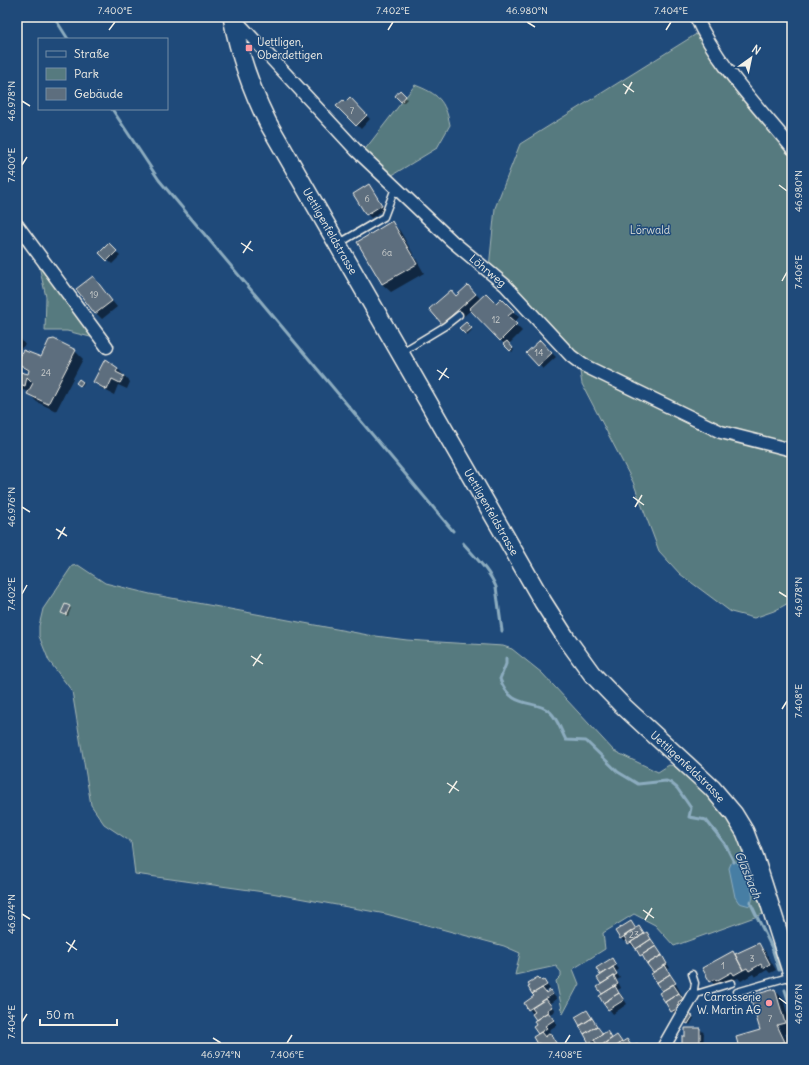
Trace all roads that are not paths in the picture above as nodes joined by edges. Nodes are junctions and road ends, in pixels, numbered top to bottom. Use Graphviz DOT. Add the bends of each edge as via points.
graph roads {
  1 [pos="233,17"];
  2 [pos="696,17"];
  3 [pos="792,148"];
  4 [pos="395,188"];
  5 [pos="17,225"];
  6 [pos="336,245"];
  7 [pos="459,315"];
  8 [pos="107,347"];
  9 [pos="399,354"];
  10 [pos="792,450"];
  11 [pos="692,974"];
  12 [pos="792,975"];
  13 [pos="732,983"];
  14 [pos="737,992"];
  15 [pos="693,994"];
  16 [pos="663,1048"];
  1 -- 4 [label="street, Löhrweg" via="356,150"];
  1 -- 6 [label="main road, Uettligenfeldstrasse" via="252,91"];
  2 -- 3 [label="street" via="704,34 741,86"];
  4 -- 6 [label="lane" via="384,217"];
  4 -- 10 [label="street, Löhrweg" via="452,241 505,285 570,356 721,432"];
  5 -- 8 [label="street"];
  6 -- 9 [label="main road, Uettligenfeldstrasse"];
  7 -- 9 [label="lane"];
  9 -- 12 [label="main road, Uettligenfeldstrasse" via="543,602 592,674 712,788 740,823 755,858"];
  11 -- 15 [label="lane" via="695,983"];
  12 -- 14 [label="lane"];
  13 -- 15 [label="lane"];
  15 -- 16 [label="street"];
}
